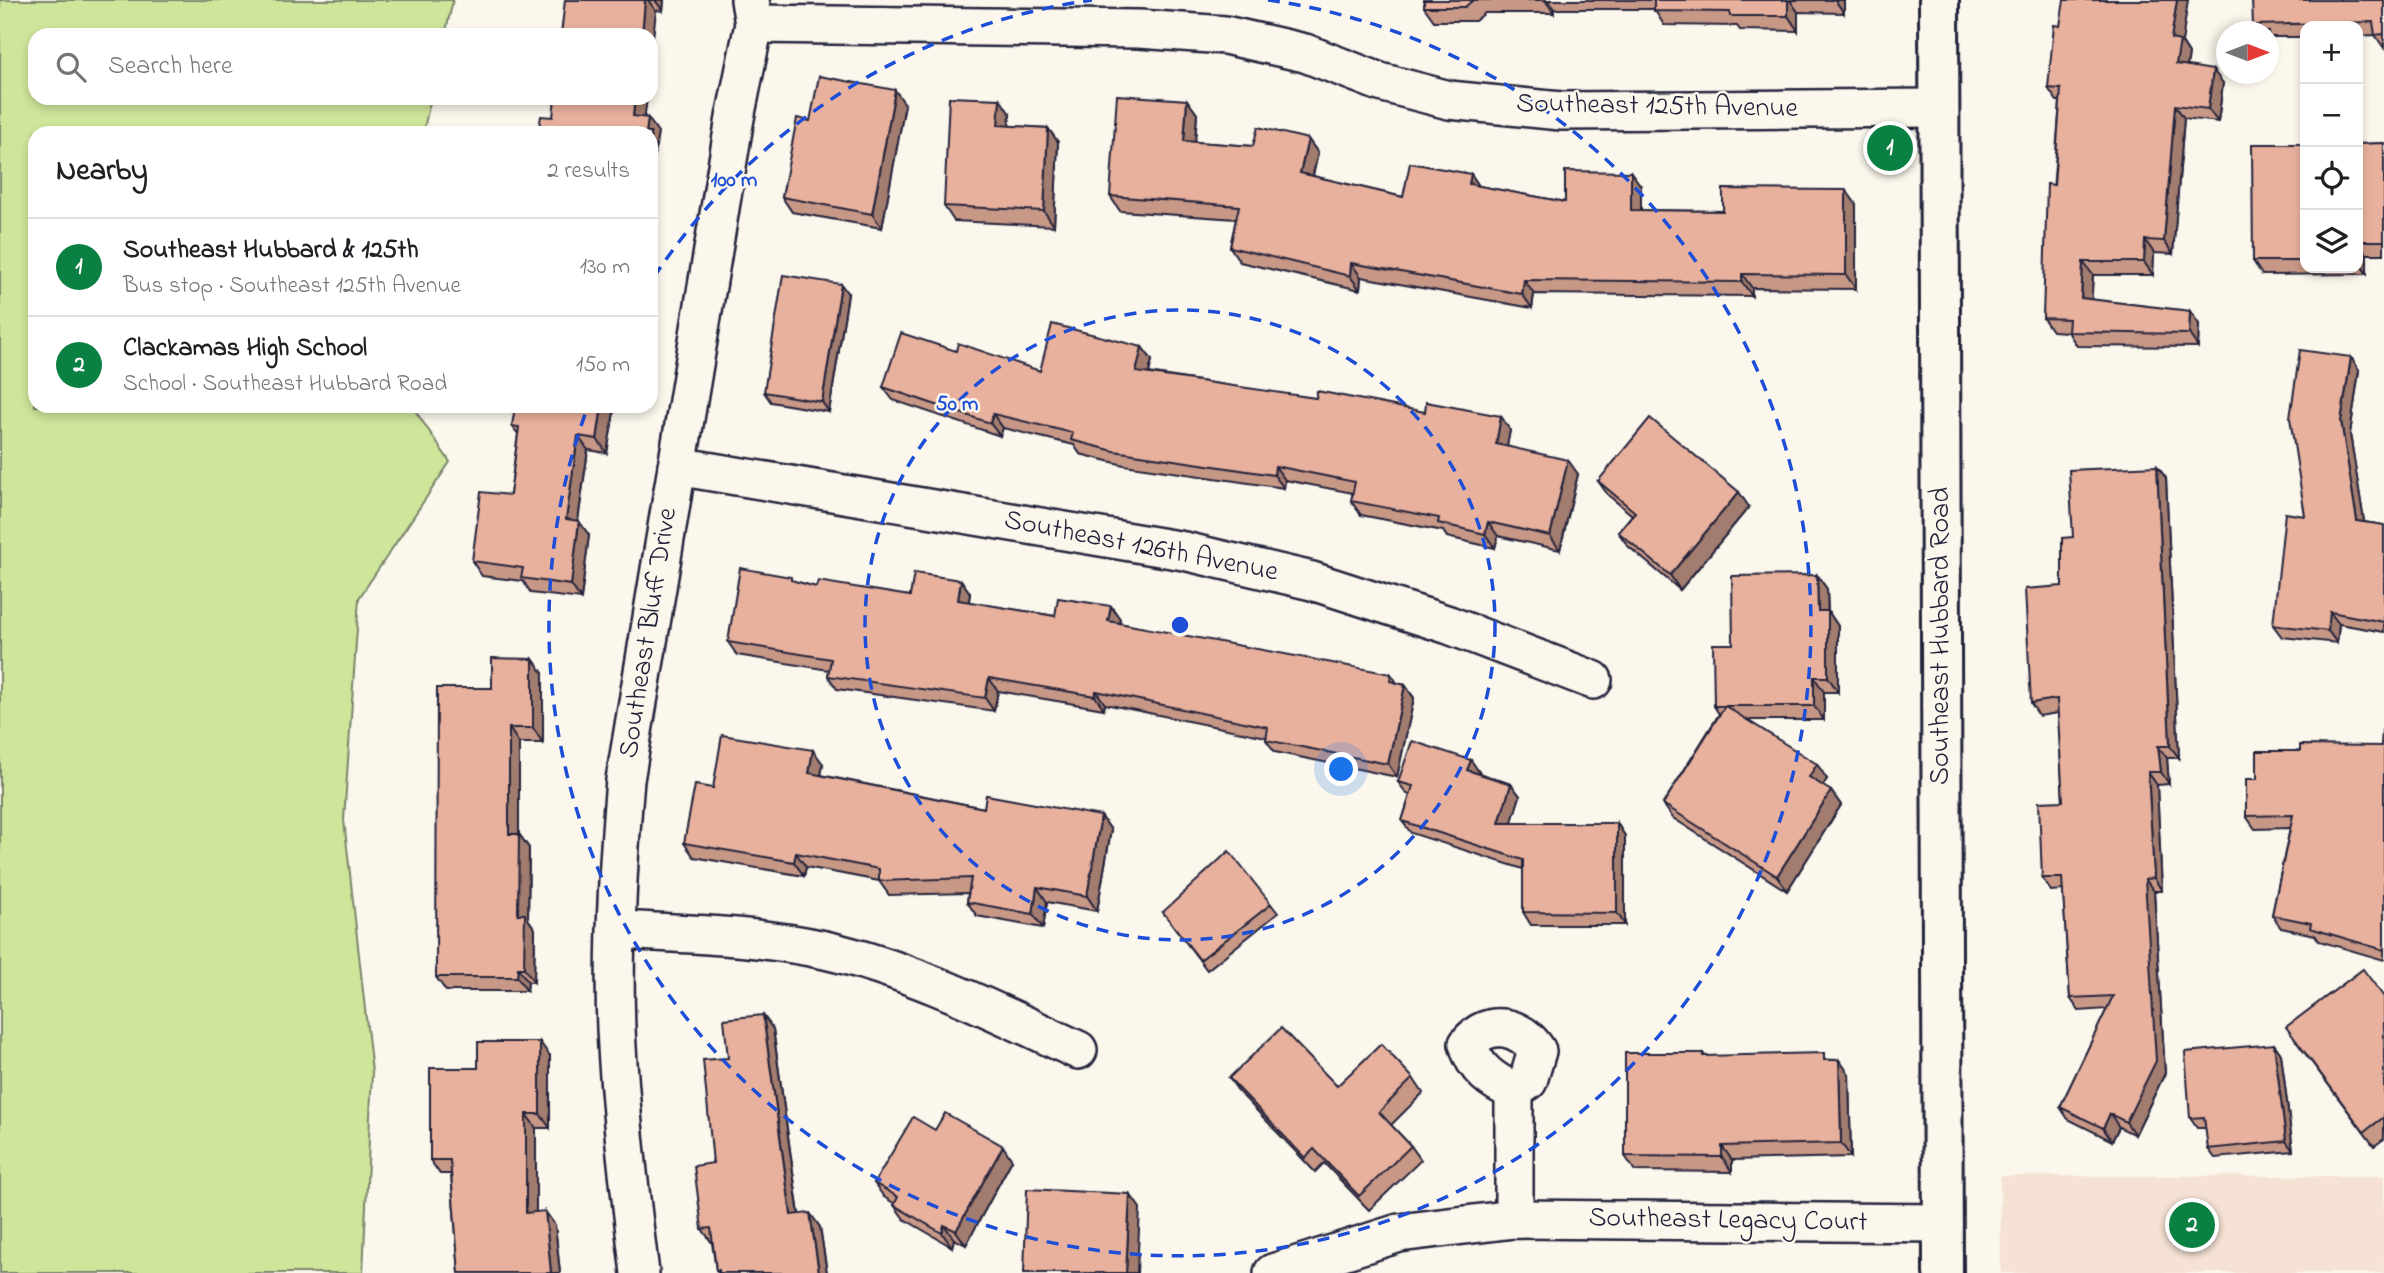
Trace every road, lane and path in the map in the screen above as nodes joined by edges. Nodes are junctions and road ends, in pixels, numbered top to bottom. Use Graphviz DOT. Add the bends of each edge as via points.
graph roads {
  1 [pos="1939,0"];
  2 [pos="752,12"];
  3 [pos="1939,108"];
  4 [pos="677,466"];
  5 [pos="1593,680"];
  6 [pos="618,930"];
  7 [pos="1078,1050"];
  8 [pos="1514,1091"];
  9 [pos="1514,1219"];
  10 [pos="1943,1223"];
  11 [pos="640,1273"];
  12 [pos="1273,1273"];
  13 [pos="1943,1273"];
  1 -- 3 [label="main road, Southeast Hubbard Road"];
  2 -- 3 [label="street, Southeast 125th Avenue" via="1225,34 1305,53 1381,82 1448,100 1561,111"];
  2 -- 4 [label="street, Southeast Bluff Drive"];
  3 -- 10 [label="main road, Southeast Hubbard Road"];
  4 -- 5 [label="street, Southeast 126th Avenue" via="1223,560 1312,581 1448,625"];
  4 -- 6 [label="street, Southeast Bluff Drive" via="625,780"];
  6 -- 7 [label="street" via="755,937 826,950 895,970"];
  6 -- 11 [label="street, Southeast Bluff Drive" via="616,1028"];
  8 -- 9 [label="street"];
  9 -- 10 [label="street, Southeast Legacy Court"];
  9 -- 12 [label="street, Southeast Legacy Court" via="1399,1233"];
  10 -- 13 [label="main road, Southeast Hubbard Road"];
}
